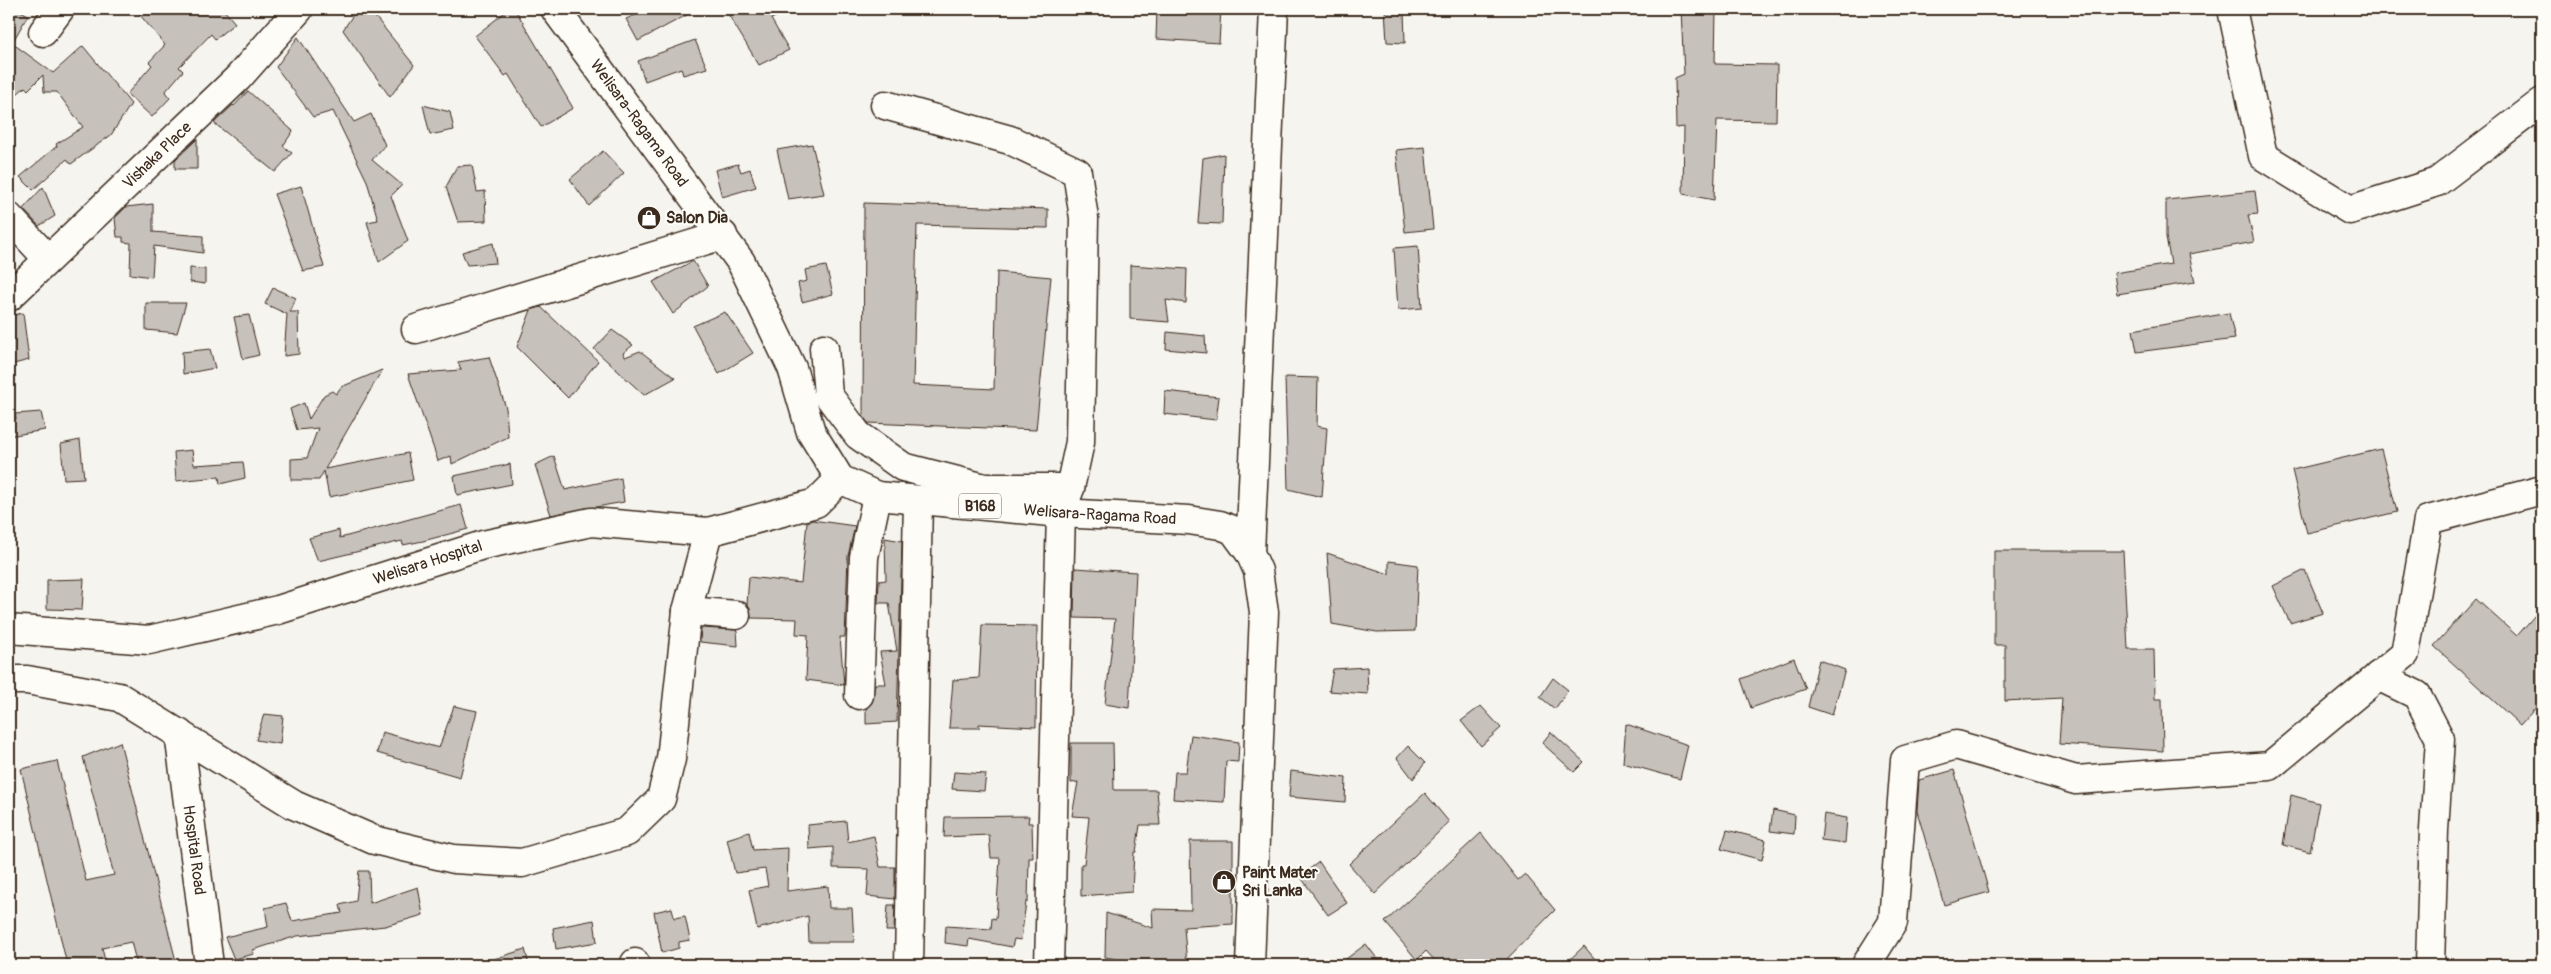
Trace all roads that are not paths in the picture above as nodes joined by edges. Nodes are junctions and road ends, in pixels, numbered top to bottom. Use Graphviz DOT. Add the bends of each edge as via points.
graph roads {
  1 [pos="60,9"];
  2 [pos="299,9"];
  3 [pos="554,9"];
  4 [pos="1274,9"];
  5 [pos="2232,9"];
  6 [pos="42,32"];
  7 [pos="2542,102"];
  8 [pos="885,105"];
  9 [pos="9,217"];
  10 [pos="723,235"];
  11 [pos="47,258"];
  12 [pos="9,297"];
  13 [pos="416,328"];
  14 [pos="824,348"];
  15 [pos="840,479"];
  16 [pos="1070,488"];
  17 [pos="2542,490"];
  18 [pos="876,496"];
  19 [pos="918,500"];
  20 [pos="1061,513"];
  21 [pos="708,532"];
  22 [pos="1250,553"];
  23 [pos="687,611"];
  24 [pos="736,615"];
  25 [pos="9,629"];
  26 [pos="2378,676"];
  27 [pos="9,680"];
  28 [pos="859,695"];
  29 [pos="179,733"];
  30 [pos="209,965"];
  31 [pos="909,965"];
  32 [pos="1049,965"];
  33 [pos="1250,965"];
  34 [pos="1866,965"];
  35 [pos="2430,965"];
  1 -- 6 [label="street"];
  2 -- 11 [label="street, Vishaka Place" via="238,78"];
  3 -- 10 [label="street, Welisara-Ragama Road"];
  4 -- 22 [label="street"];
  5 -- 7 [label="street" via="2263,156 2350,210 2438,182"];
  8 -- 16 [label="street" via="1010,140 1077,172 1084,218 1080,442"];
  9 -- 11 [label="street"];
  10 -- 13 [label="street"];
  10 -- 15 [label="street, Welisara-Ragama Road" via="741,262 792,368 811,432"];
  11 -- 12 [label="street, Vishaka Place"];
  14 -- 16 [label="street" via="828,395 858,435 903,467 984,488"];
  15 -- 18 [label="street, Welisara-Ragama Road / B168"];
  15 -- 21 [label="street, Welisara Hospital" via="816,503"];
  16 -- 20 [label="street"];
  17 -- 26 [label="street" via="2428,520 2405,654"];
  18 -- 19 [label="street, Welisara-Ragama Road / B168"];
  18 -- 28 [label="street" via="864,557"];
  19 -- 20 [label="street, Welisara-Ragama Road / B168"];
  19 -- 31 [label="street"];
  20 -- 22 [label="street, Welisara-Ragama Road / B168" via="1189,520 1220,525 1233,530"];
  20 -- 32 [label="street"];
  21 -- 23 [label="street"];
  21 -- 25 [label="street, Welisara Hospital" via="591,522 483,545 278,610 149,640"];
  22 -- 33 [label="street, Welisara-Ragama Road / B168" via="1258,571 1264,612"];
  23 -- 24 [label="street"];
  23 -- 29 [label="street" via="671,759 661,799 627,832 522,863 454,859 374,840 294,805"];
  26 -- 34 [label="street" via="2270,766 2076,780 1956,745 1905,760 1893,922"];
  26 -- 35 [label="street" via="2417,695 2440,739"];
  27 -- 29 [label="street" via="27,680 119,697"];
  29 -- 30 [label="street, Hospital Road"];
}
